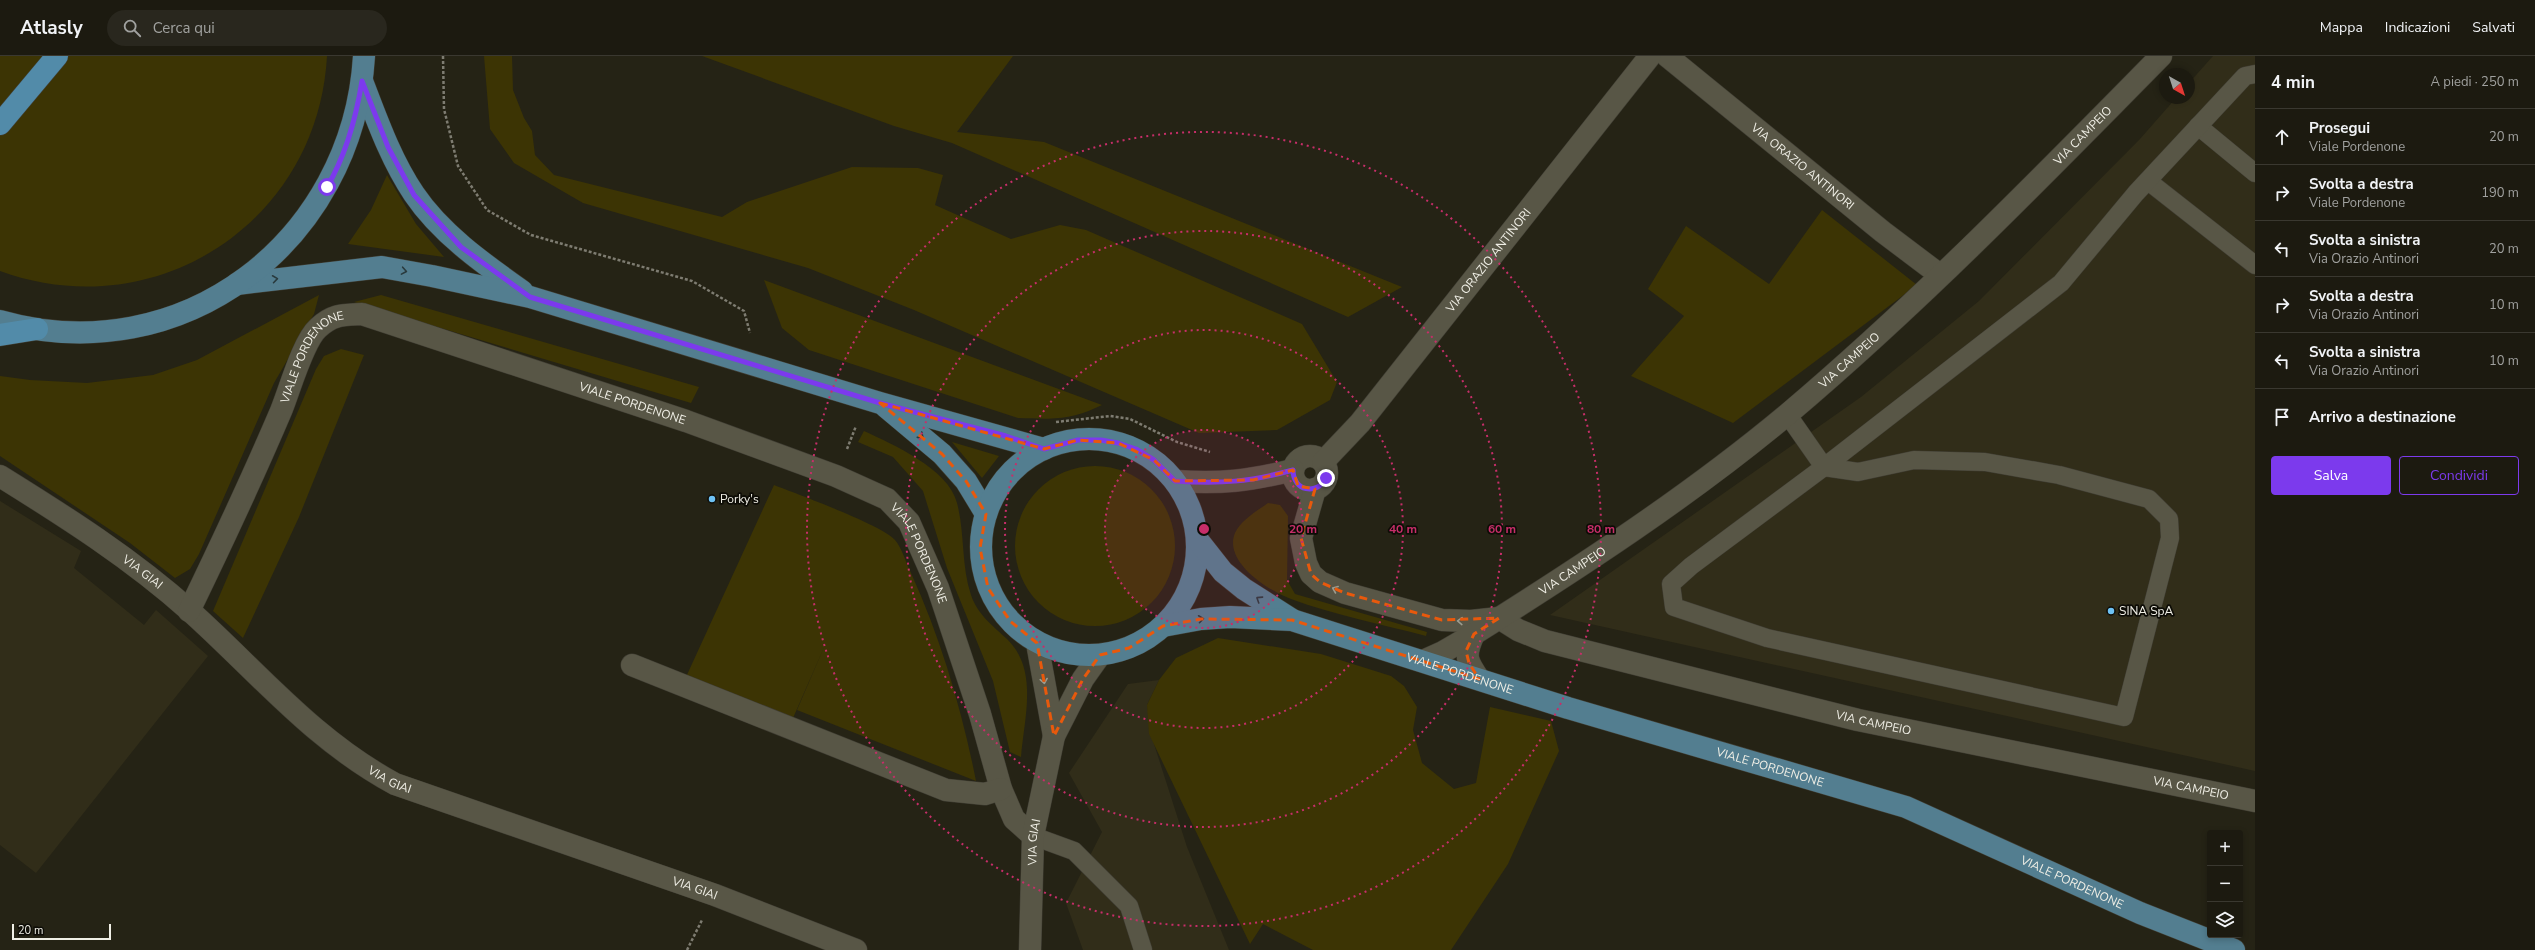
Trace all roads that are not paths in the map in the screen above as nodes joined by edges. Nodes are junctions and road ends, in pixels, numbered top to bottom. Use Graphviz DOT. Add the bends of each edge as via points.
graph roads {
  1 [pos="57,56"];
  2 [pos="364,56"];
  3 [pos="1650,56"];
  4 [pos="1667,56"];
  5 [pos="2161,56"];
  6 [pos="2255,74"];
  7 [pos="362,81"];
  8 [pos="0,124"];
  9 [pos="2198,126"];
  10 [pos="2255,172"];
  11 [pos="2148,181"];
  12 [pos="2255,265"];
  13 [pos="1940,275"];
  14 [pos="236,284"];
  15 [pos="530,297"];
  16 [pos="0,320"];
  17 [pos="37,328"];
  18 [pos="0,335"];
  19 [pos="874,401"];
  20 [pos="1787,414"];
  21 [pos="1044,449"];
  22 [pos="1323,462"];
  23 [pos="1824,467"];
  24 [pos="1293,470"];
  25 [pos="0,476"];
  26 [pos="1175,481"];
  27 [pos="1315,490"];
  28 [pos="986,514"];
  29 [pos="1197,539"];
  30 [pos="189,611"];
  31 [pos="1499,618"];
  32 [pos="1292,620"];
  33 [pos="1163,626"];
  34 [pos="1474,634"];
  35 [pos="1038,643"];
  36 [pos="1100,655"];
  37 [pos="1423,660"];
  38 [pos="632,665"];
  39 [pos="1479,679"];
  40 [pos="1054,736"];
  41 [pos="1000,788"];
  42 [pos="2255,801"];
  43 [pos="1033,836"];
  44 [pos="856,950"];
  45 [pos="1030,950"];
  46 [pos="1143,950"];
  47 [pos="2234,950"];
  1 -- 8 [label="highway"];
  2 -- 7 [label="main road"];
  3 -- 22 [label="street, VIA ORAZIO ANTINORI" via="1360,423"];
  4 -- 13 [label="street, VIA ORAZIO ANTINORI" via="1883,232"];
  5 -- 13 [label="street, VIA CAMPEIO" via="2051,168"];
  6 -- 9 [label="lane" via="2245,76"];
  7 -- 14 [label="main road" via="348,142 322,196 285,243"];
  7 -- 15 [label="main road" via="388,147 414,195 461,247"];
  9 -- 10 [label="lane"];
  9 -- 11 [label="lane"];
  11 -- 12 [label="lane"];
  11 -- 23 [label="lane" via="2061,283"];
  13 -- 20 [label="street, VIA CAMPEIO" via="1874,338"];
  14 -- 15 [label="main road, one-way" via="382,267"];
  14 -- 17 [label="main road" via="205,302 149,323 89,332"];
  15 -- 19 [label="main road" via="759,364"];
  16 -- 17 [label="main road"];
  17 -- 18 [label="highway"];
  19 -- 21 [label="main road" via="1006,436"];
  19 -- 28 [label="main road, one-way" via="942,454 966,481"];
  20 -- 23 [label="lane"];
  20 -- 31 [label="street, VIA CAMPEIO" via="1673,502"];
  21 -- 26 [label="main road, VIALE PORDENONE" via="1078,440 1118,443 1136,449 1154,460"];
  21 -- 28 [label="main road, VIALE PORDENONE" via="1023,462 1009,475 996,492"];
  22 -- 24 [label="street" via="1314,456 1303,457 1298,460"];
  22 -- 27 [label="street" via="1326,467 1326,478"];
  23 -- 23 [label="lane" via="1691,566 1671,584 1674,607 1767,638 2124,717 2170,538 2169,519 2149,499 2059,475 1985,462 1914,460 1858,472"];
  24 -- 26 [label="street" via="1253,480 1210,483"];
  24 -- 27 [label="street" via="1298,486"];
  25 -- 30 [label="street, VIA GIAI" via="83,527"];
  26 -- 29 [label="main road, VIALE PORDENONE" via="1191,510"];
  31 -- 27 [label="street, VIA CAMPEIO, one-way" via="1471,622 1442,620 1345,593 1320,582 1311,574 1306,563 1301,538"];
  28 -- 35 [label="main road, VIALE PORDENONE" via="980,548 988,588 1010,621"];
  32 -- 29 [label="main road, VIALE PORDENONE, one-way" via="1223,572"];
  29 -- 33 [label="main road, VIALE PORDENONE" via="1197,561 1190,585 1179,608"];
  30 -- 41 [label="street, VIALE PORDENONE" via="240,505 316,329 337,315 362,314 686,421 836,476 887,499 908,522 938,588 980,714"];
  30 -- 44 [label="street, VIA GIAI" via="297,715 340,750 395,784 715,895"];
  31 -- 34 [label="street, VIA CAMPEIO"];
  31 -- 42 [label="street, VIA CAMPEIO" via="1518,630 1545,641 1858,720"];
  33 -- 32 [label="main road, VIALE PORDENONE, one-way" via="1230,617"];
  32 -- 37 [label="main road, VIALE PORDENONE"];
  33 -- 36 [label="main road, VIALE PORDENONE" via="1129,648"];
  34 -- 37 [label="street, VIA CAMPEIO"];
  34 -- 39 [label="street" via="1466,650 1469,663"];
  35 -- 36 [label="main road, VIALE PORDENONE" via="1070,654"];
  35 -- 40 [label="street, VIA GIAI, one-way"];
  36 -- 40 [label="street, VIA GIAI" via="1082,679"];
  37 -- 39 [label="main road, VIALE PORDENONE"];
  38 -- 41 [label="street" via="946,790 985,794"];
  39 -- 47 [label="main road, VIALE PORDENONE" via="1568,708 1906,807 2140,912"];
  40 -- 43 [label="street, VIA GIAI"];
  41 -- 43 [label="street, VIALE PORDENONE" via="1014,819"];
  43 -- 45 [label="street, VIA GIAI"];
  43 -- 46 [label="lane" via="1074,851 1129,906"];
}
